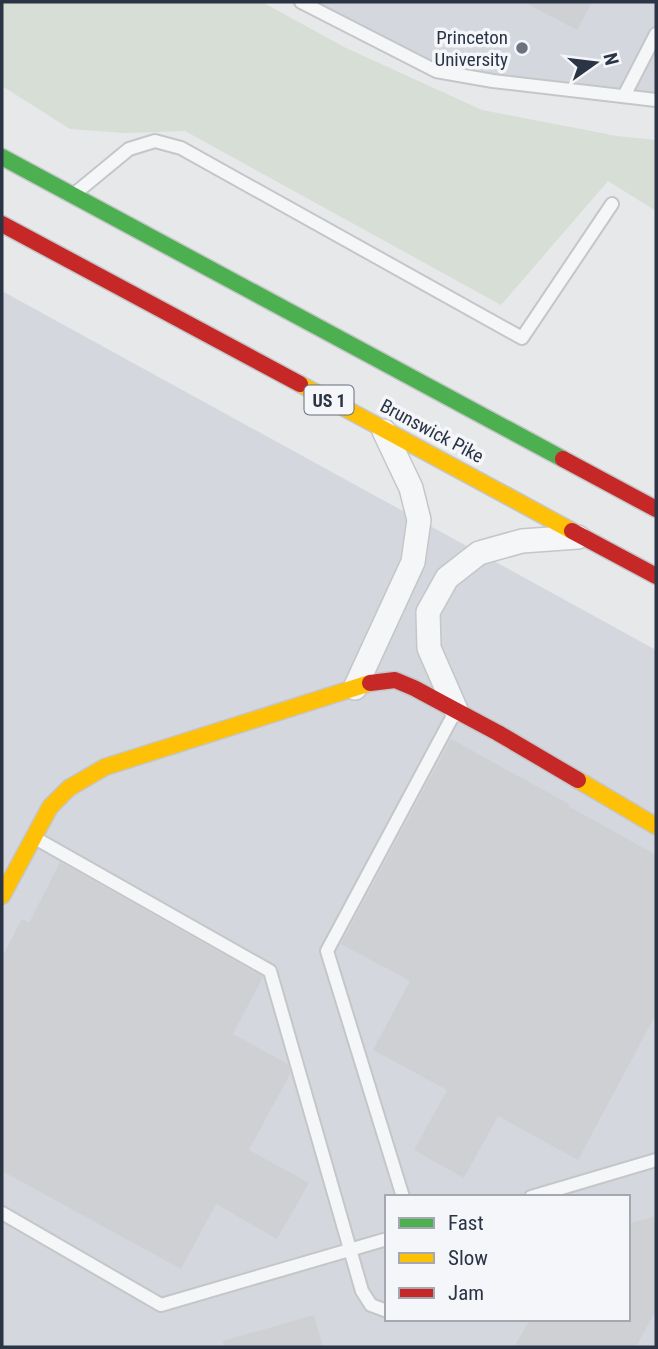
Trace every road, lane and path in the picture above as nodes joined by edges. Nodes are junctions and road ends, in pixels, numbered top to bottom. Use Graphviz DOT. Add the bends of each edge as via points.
graph roads {
  1 [pos="301,2"];
  2 [pos="656,34"];
  3 [pos="624,96"];
  4 [pos="656,100"];
  5 [pos="2,157"];
  6 [pos="73,195"];
  7 [pos="612,204"];
  8 [pos="2,224"];
  9 [pos="383,429"];
  10 [pos="656,509"];
  11 [pos="585,537"];
  12 [pos="656,576"];
  13 [pos="355,688"];
  14 [pos="456,710"];
  15 [pos="656,826"];
  16 [pos="33,837"];
  17 [pos="2,896"];
  18 [pos="656,1160"];
  19 [pos="402,1195"];
  20 [pos="538,1195"];
  21 [pos="2,1213"];
  22 [pos="385,1240"];
  23 [pos="349,1250"];
  24 [pos="385,1310"];
  1 -- 3 [label="lane" via="436,71"];
  2 -- 3 [label="lane"];
  3 -- 4 [label="lane"];
  5 -- 6 [label="main road, Brunswick Pike"];
  6 -- 7 [label="lane" via="129,149 155,141 181,148 522,338"];
  6 -- 10 [label="main road, Brunswick Pike"];
  8 -- 9 [label="main road, Brunswick Pike / US 1"];
  9 -- 11 [label="main road, Brunswick Pike / US 1"];
  9 -- 13 [label="street" via="411,488 419,520 413,562"];
  11 -- 12 [label="main road, Brunswick Pike / US 1"];
  11 -- 14 [label="street" via="522,541 490,550 447,578 428,612 429,648"];
  13 -- 14 [label="main road" via="395,680"];
  13 -- 16 [label="main road" via="105,767 69,788 50,807"];
  14 -- 15 [label="main road"];
  14 -- 19 [label="lane" via="327,951"];
  16 -- 17 [label="main road"];
  16 -- 23 [label="lane" via="270,971"];
  18 -- 20 [label="lane"];
  21 -- 23 [label="lane" via="161,1305"];
  22 -- 23 [label="lane"];
  23 -- 24 [label="lane" via="362,1291 371,1305"];
}
